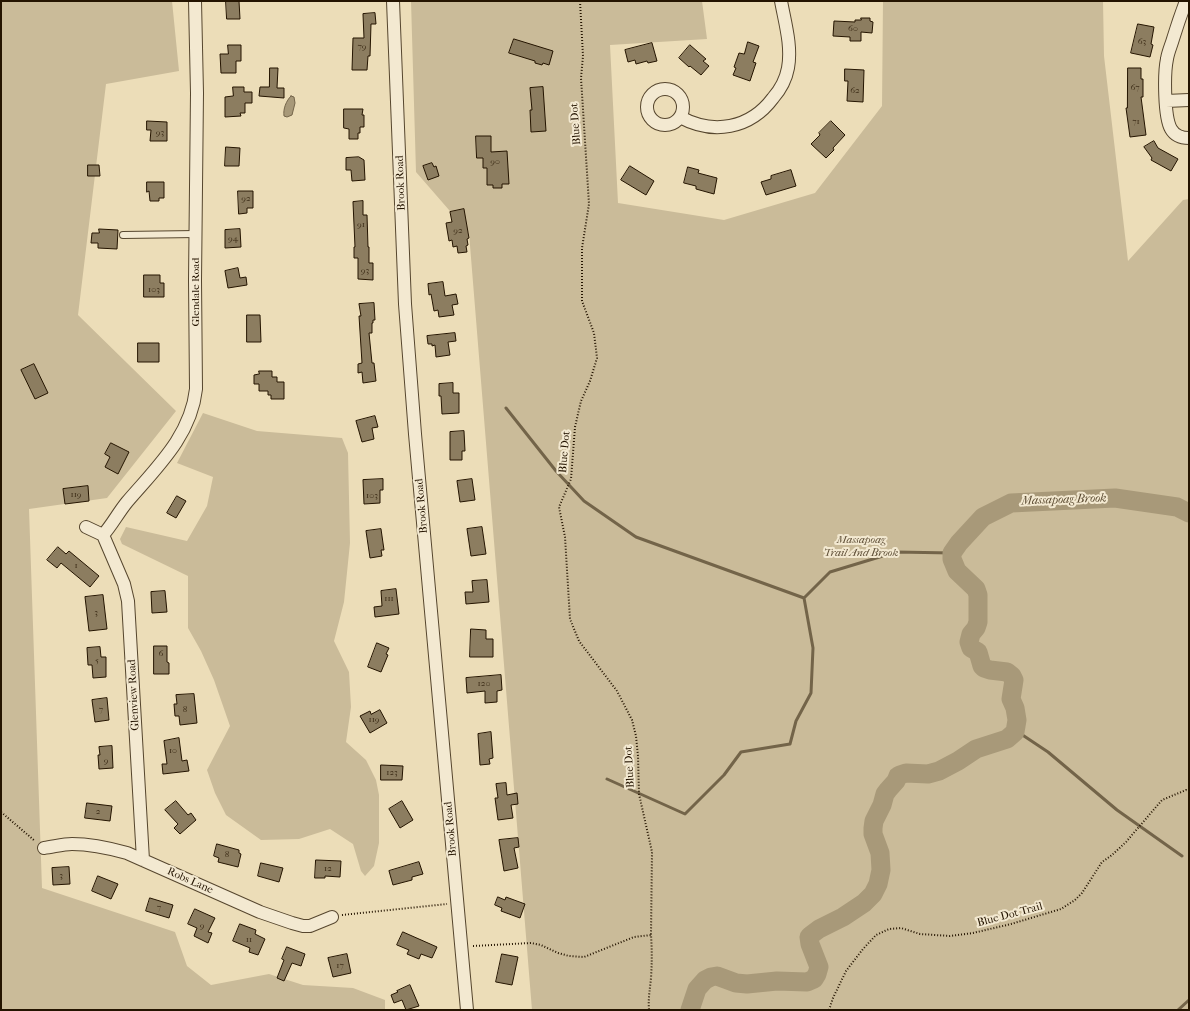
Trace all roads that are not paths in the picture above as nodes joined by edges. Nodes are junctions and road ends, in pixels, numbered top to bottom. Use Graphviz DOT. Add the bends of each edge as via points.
graph roads {
  1 [pos="196,1"];
  2 [pos="393,1"];
  3 [pos="781,1"];
  4 [pos="1186,1"];
  5 [pos="1189,100"];
  6 [pos="1166,101"];
  7 [pos="680,117"];
  8 [pos="1189,138"];
  9 [pos="196,234"];
  10 [pos="123,235"];
  11 [pos="86,527"];
  12 [pos="103,535"];
  13 [pos="44,848"];
  14 [pos="143,860"];
  15 [pos="332,916"];
  16 [pos="467,1010"];
  1 -- 9 [label="street, Glendale Road"];
  2 -- 16 [label="street, Brook Road" via="405,304"];
  3 -- 7 [label="street" via="788,44 788,70 784,82 770,103 750,119 726,127 702,126"];
  4 -- 6 [label="street" via="1167,59"];
  5 -- 6 [label="street"];
  6 -- 8 [label="street" via="1170,128 1178,136"];
  9 -- 10 [label="lane"];
  9 -- 12 [label="street, Glendale Road" via="196,389 192,412 177,442"];
  11 -- 12 [label="street"];
  12 -- 14 [label="street, Glenview Road" via="124,584 128,601"];
  13 -- 14 [label="street, Robs Lane" via="71,844 90,845 116,850"];
  14 -- 15 [label="street, Robs Lane" via="260,912 296,924 310,926"];
}
